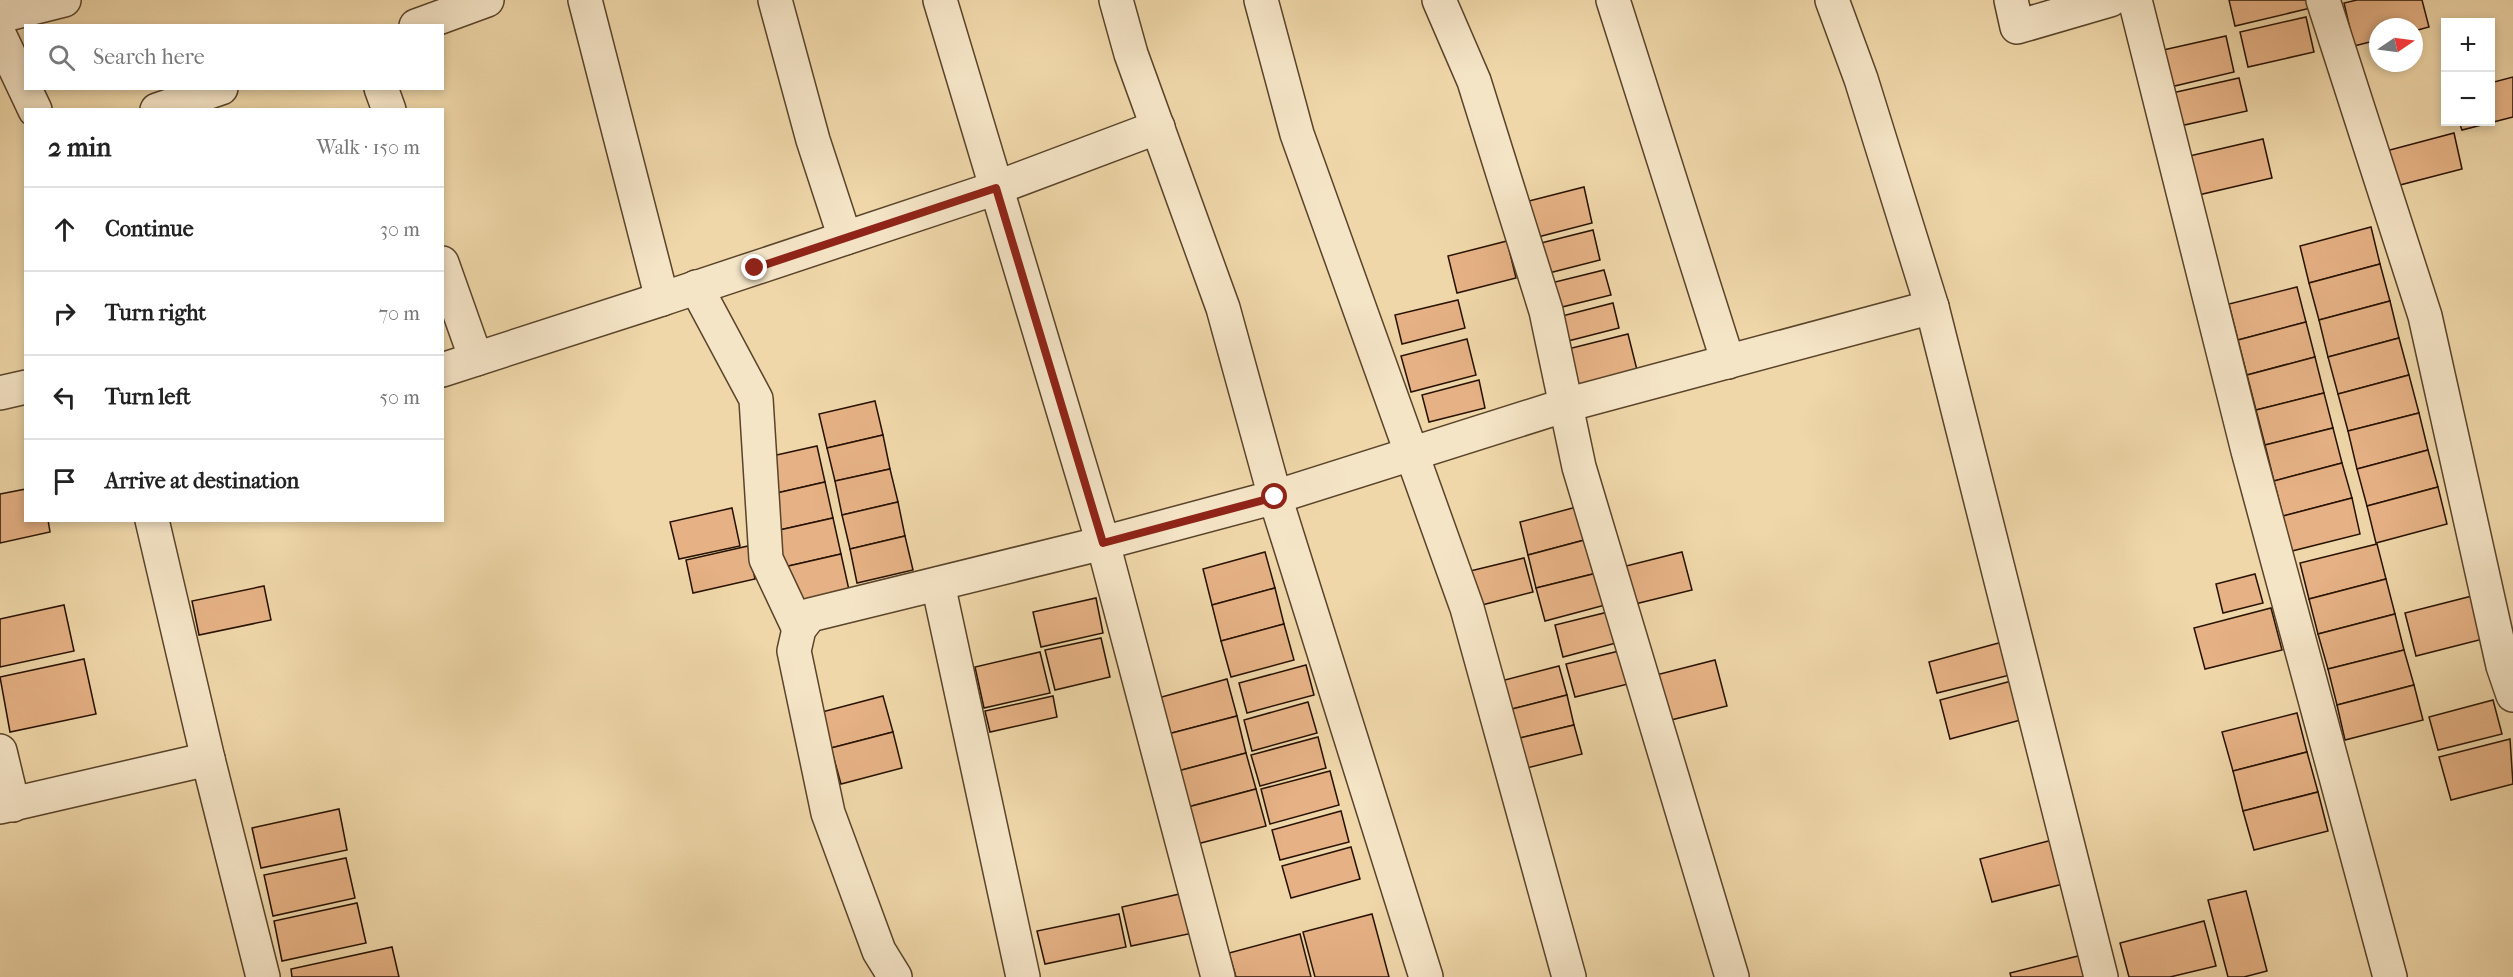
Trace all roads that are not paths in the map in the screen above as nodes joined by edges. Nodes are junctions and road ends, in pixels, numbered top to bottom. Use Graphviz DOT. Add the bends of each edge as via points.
graph roads {
  1 [pos="64,0"];
  2 [pos="487,0"];
  3 [pos="585,0"];
  4 [pos="775,0"];
  5 [pos="940,0"];
  6 [pos="1116,0"];
  7 [pos="1262,0"];
  8 [pos="1439,0"];
  9 [pos="1613,0"];
  10 [pos="1832,0"];
  11 [pos="2011,0"];
  12 [pos="2110,0"];
  13 [pos="2135,0"];
  14 [pos="2323,0"];
  15 [pos="0,16"];
  16 [pos="421,24"];
  17 [pos="0,36"];
  18 [pos="24,87"];
  19 [pos="26,90"];
  20 [pos="216,90"];
  21 [pos="382,90"];
  22 [pos="175,106"];
  23 [pos="34,108"];
  24 [pos="388,108"];
  25 [pos="1158,127"];
  26 [pos="996,188"];
  27 [pos="845,238"];
  28 [pos="444,269"];
  29 [pos="696,287"];
  30 [pos="662,299"];
  31 [pos="1932,307"];
  32 [pos="476,359"];
  33 [pos="1728,362"];
  34 [pos="444,368"];
  35 [pos="24,387"];
  36 [pos="0,393"];
  37 [pos="1566,405"];
  38 [pos="1412,454"];
  39 [pos="1275,497"];
  40 [pos="152,522"];
  41 [pos="1103,543"];
  42 [pos="938,584"];
  43 [pos="799,629"];
  44 [pos="2513,695"];
  45 [pos="0,751"];
  46 [pos="208,759"];
  47 [pos="6,806"];
  48 [pos="263,977"];
  49 [pos="895,977"];
  50 [pos="1023,977"];
  51 [pos="1218,977"];
  52 [pos="1426,977"];
  53 [pos="1569,977"];
  54 [pos="1732,977"];
  55 [pos="2101,977"];
  56 [pos="2390,977"];
  1 -- 15 [label="street"];
  2 -- 16 [label="street"];
  3 -- 30 [label="street"];
  4 -- 27 [label="street" via="813,140"];
  5 -- 26 [label="street"];
  6 -- 25 [label="street"];
  7 -- 38 [label="street" via="1297,134"];
  8 -- 37 [label="street" via="1485,114 1546,311"];
  9 -- 33 [label="street"];
  10 -- 31 [label="street" via="1861,79"];
  11 -- 12 [label="street" via="2018,27"];
  13 -- 56 [label="street" via="2248,451"];
  14 -- 44 [label="street" via="2425,316 2502,666"];
  17 -- 18 [label="street"];
  19 -- 23 [label="street"];
  20 -- 22 [label="street"];
  21 -- 24 [label="street"];
  25 -- 26 [label="street"];
  25 -- 39 [label="street" via="1223,308"];
  26 -- 27 [label="street"];
  26 -- 41 [label="street"];
  27 -- 29 [label="street"];
  28 -- 32 [label="street"];
  29 -- 30 [label="street"];
  29 -- 43 [label="street" via="756,399 766,559"];
  30 -- 32 [label="street"];
  31 -- 33 [label="street"];
  31 -- 55 [label="street"];
  32 -- 34 [label="street"];
  33 -- 37 [label="street"];
  35 -- 36 [label="street"];
  37 -- 38 [label="street"];
  37 -- 54 [label="street" via="1579,467"];
  38 -- 39 [label="street"];
  38 -- 53 [label="street" via="1467,608"];
  39 -- 41 [label="street"];
  39 -- 52 [label="street"];
  40 -- 46 [label="street"];
  41 -- 42 [label="street"];
  41 -- 51 [label="street"];
  42 -- 43 [label="street" via="810,615"];
  42 -- 50 [label="street"];
  43 -- 49 [label="street" via="794,651 828,813 879,951"];
  45 -- 47 [label="street"];
  46 -- 47 [label="street"];
  46 -- 48 [label="street"];
}
